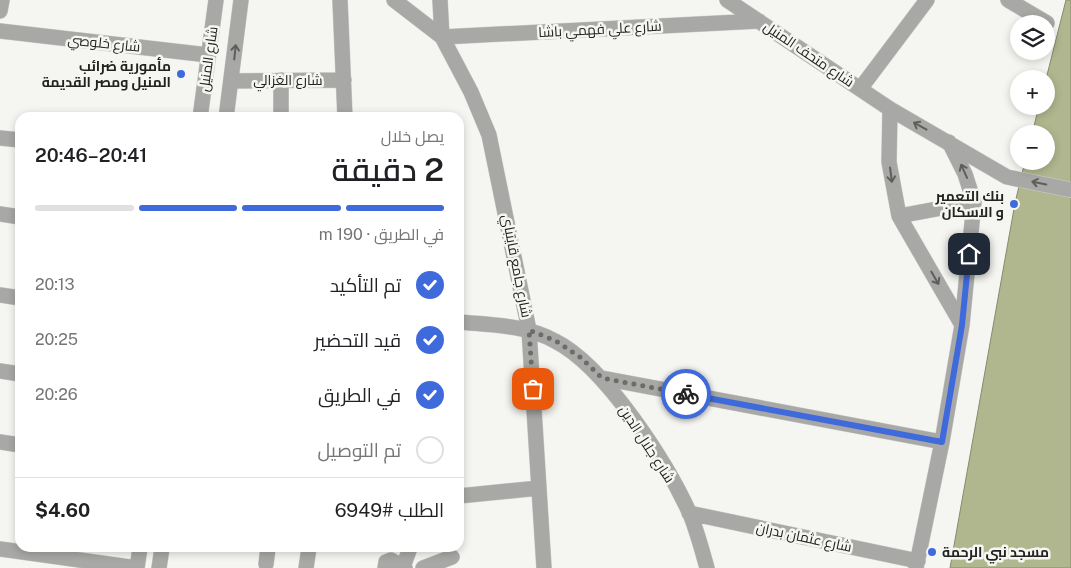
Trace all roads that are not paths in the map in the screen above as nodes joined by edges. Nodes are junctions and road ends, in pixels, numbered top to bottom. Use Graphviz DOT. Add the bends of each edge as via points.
graph roads {
  1 [pos="2,0"];
  2 [pos="216,0"];
  3 [pos="240,0"];
  4 [pos="340,0"];
  5 [pos="394,0"];
  6 [pos="440,0"];
  7 [pos="727,0"];
  8 [pos="927,0"];
  9 [pos="1008,0"];
  10 [pos="0,11"];
  11 [pos="1034,15"];
  12 [pos="759,21"];
  13 [pos="0,31"];
  14 [pos="442,37"];
  15 [pos="208,55"];
  16 [pos="281,80"];
  17 [pos="344,80"];
  18 [pos="232,81"];
  19 [pos="860,89"];
  20 [pos="890,109"];
  21 [pos="201,112"];
  22 [pos="227,112"];
  23 [pos="281,112"];
  24 [pos="345,112"];
  25 [pos="0,138"];
  26 [pos="15,140"];
  27 [pos="949,142"];
  28 [pos="1071,190"];
  29 [pos="974,202"];
  30 [pos="0,214"];
  31 [pos="15,216"];
  32 [pos="899,216"];
  33 [pos="0,295"];
  34 [pos="15,297"];
  35 [pos="464,323"];
  36 [pos="962,325"];
  37 [pos="529,330"];
  38 [pos="0,371"];
  39 [pos="15,373"];
  40 [pos="602,378"];
  41 [pos="0,442"];
  42 [pos="942,442"];
  43 [pos="15,444"];
  44 [pos="539,488"];
  45 [pos="464,496"];
  46 [pos="689,513"];
  47 [pos="0,549"];
  48 [pos="15,551"];
  49 [pos="22,552"];
  50 [pos="139,552"];
  51 [pos="161,552"];
  52 [pos="268,552"];
  53 [pos="308,552"];
  54 [pos="409,552"];
  55 [pos="452,558"];
  56 [pos="266,564"];
  57 [pos="917,564"];
  58 [pos="137,568"];
  59 [pos="159,568"];
  60 [pos="306,568"];
  61 [pos="384,568"];
  62 [pos="404,568"];
  63 [pos="423,568"];
  64 [pos="544,568"];
  65 [pos="708,568"];
  1 -- 10 [label="street"];
  2 -- 15 [label="street, شارع المنيل"];
  18 -- 3 [label="street, شارع المنيل, one-way"];
  4 -- 17 [label="street"];
  5 -- 14 [label="street, شارع جامع قايتباي"];
  6 -- 14 [label="street"];
  7 -- 12 [label="street, شارع متحف المنيل"];
  8 -- 19 [label="street"];
  9 -- 11 [label="street"];
  12 -- 14 [label="street, شارع علي فهمي باشا"];
  12 -- 19 [label="street, شارع متحف المنيل"];
  13 -- 15 [label="street, شارع خلوصي"];
  14 -- 37 [label="street, شارع جامع قايتباي" via="489,135"];
  15 -- 21 [label="street, شارع المنيل"];
  16 -- 17 [label="street, شارع الغزالي"];
  16 -- 18 [label="street, شارع الغزالي"];
  16 -- 23 [label="street"];
  17 -- 24 [label="street"];
  18 -- 22 [label="street, شارع المنيل"];
  19 -- 20 [label="street, شارع متحف المنيل"];
  27 -- 20 [label="street, شارع متحف المنيل, one-way"];
  20 -- 32 [label="street, one-way" via="889,162"];
  25 -- 26 [label="street"];
  28 -- 27 [label="street, شارع متحف المنيل, one-way" via="1007,176"];
  29 -- 27 [label="street, one-way"];
  29 -- 32 [label="street"];
  29 -- 36 [label="street"];
  30 -- 31 [label="street"];
  32 -- 36 [label="street, one-way"];
  33 -- 34 [label="street"];
  35 -- 37 [label="street, شارع جلال الدين"];
  36 -- 42 [label="street"];
  37 -- 40 [label="street, شارع جلال الدين" via="556,341 580,357"];
  37 -- 44 [label="street, شارع جامع قايتباي"];
  38 -- 39 [label="street"];
  40 -- 42 [label="street"];
  40 -- 46 [label="street, شارع جلال الدين" via="652,448"];
  41 -- 43 [label="street"];
  42 -- 57 [label="street"];
  44 -- 45 [label="street"];
  44 -- 64 [label="street, شارع جامع قايتباي"];
  46 -- 57 [label="street, شارع عثمان بدران"];
  46 -- 65 [label="street, شارع جلال الدين"];
  47 -- 48 [label="street"];
  49 -- 58 [label="street"];
  50 -- 58 [label="street"];
  51 -- 59 [label="street"];
  52 -- 56 [label="street"];
  53 -- 60 [label="street"];
  54 -- 62 [label="street"];
  55 -- 63 [label="street"];
  61 -- 62 [label="street" via="391,560"];
}
